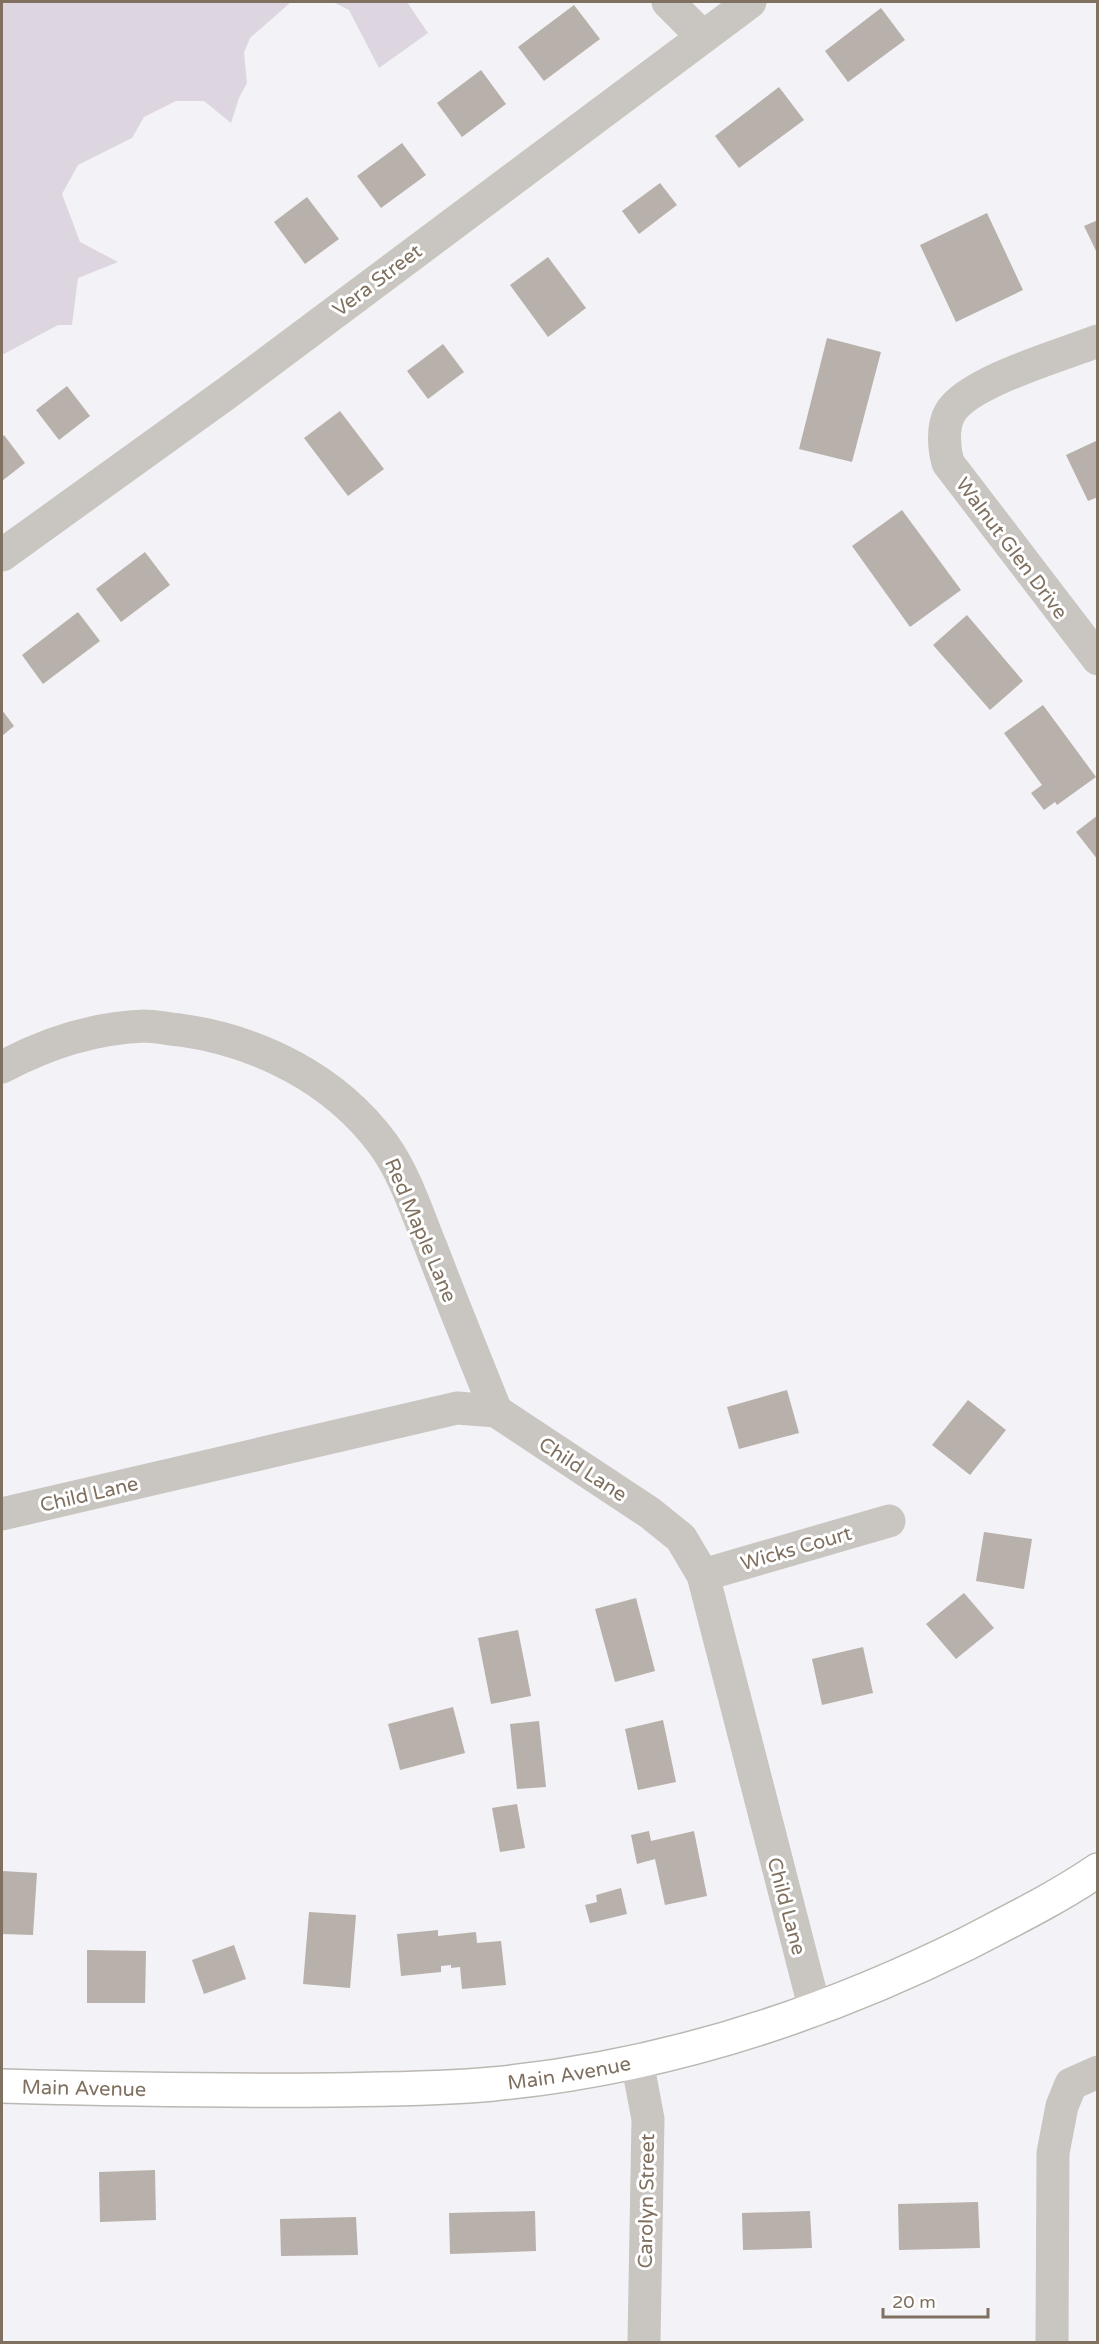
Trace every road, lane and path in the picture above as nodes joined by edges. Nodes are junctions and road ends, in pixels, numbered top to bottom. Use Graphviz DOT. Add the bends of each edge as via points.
graph roads {
  1 [pos="668,2"];
  2 [pos="750,2"];
  3 [pos="702,36"];
  4 [pos="1098,341"];
  5 [pos="2,555"];
  6 [pos="1098,659"];
  7 [pos="2,1067"];
  8 [pos="496,1411"];
  9 [pos="2,1514"];
  10 [pos="889,1521"];
  11 [pos="703,1575"];
  12 [pos="1098,1870"];
  13 [pos="815,2010"];
  14 [pos="637,2061"];
  15 [pos="1098,2072"];
  16 [pos="2,2086"];
  17 [pos="644,2343"];
  18 [pos="1052,2343"];
  1 -- 3 [label="street"];
  2 -- 3 [label="street, Vera Street"];
  3 -- 5 [label="street, Vera Street" via="227,393"];
  4 -- 6 [label="street, Walnut Glen Drive" via="976,389 959,401 949,415 945,452 948,463"];
  7 -- 8 [label="street, Red Maple Lane" via="89,1033 145,1026 214,1035 267,1053 316,1079 354,1111 384,1145 410,1193"];
  8 -- 9 [label="street, Child Lane" via="457,1408"];
  8 -- 11 [label="street, Child Lane" via="658,1519 681,1538"];
  10 -- 11 [label="street, Wicks Court"];
  11 -- 13 [label="street, Child Lane"];
  12 -- 13 [label="main road, Main Avenue" via="914,1970"];
  13 -- 14 [label="main road, Main Avenue" via="754,2031"];
  14 -- 16 [label="main road, Main Avenue" via="526,2080 414,2088 194,2092"];
  14 -- 17 [label="street, Carolyn Street" via="648,2119"];
  15 -- 18 [label="street" via="1071,2084 1062,2106 1053,2153"];
}
